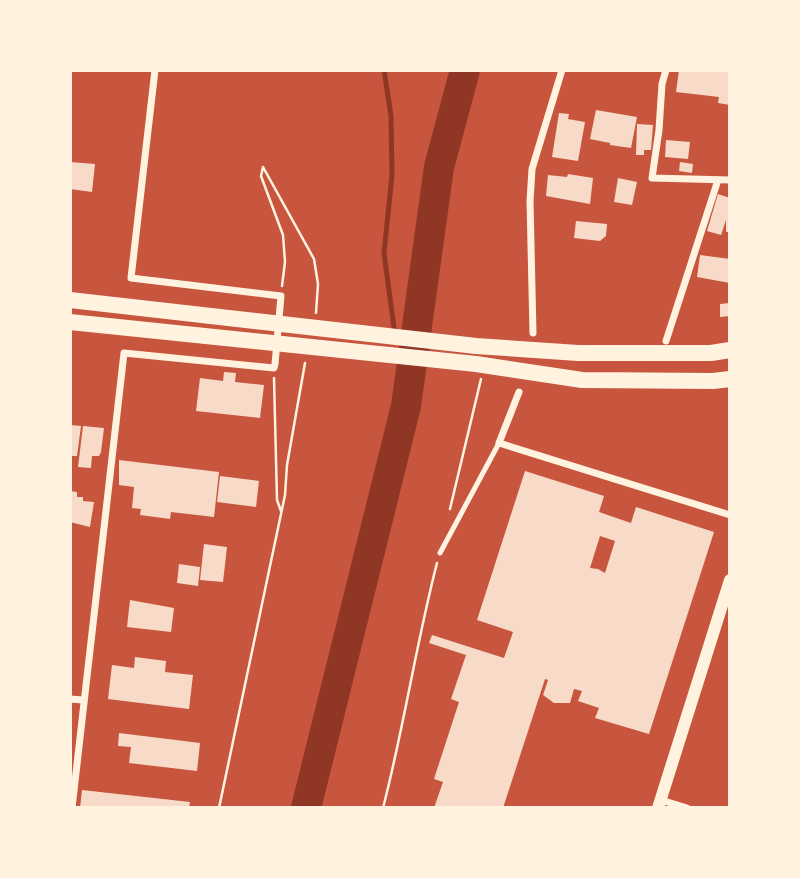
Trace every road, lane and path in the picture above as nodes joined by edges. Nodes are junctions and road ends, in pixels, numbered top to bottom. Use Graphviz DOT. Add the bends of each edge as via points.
graph roads {
  1 [pos="155,70"];
  2 [pos="562,70"];
  3 [pos="666,70"];
  4 [pos="718,180"];
  5 [pos="730,180"];
  6 [pos="281,296"];
  7 [pos="70,300"];
  8 [pos="316,313"];
  9 [pos="70,322"];
  10 [pos="533,332"];
  11 [pos="666,341"];
  12 [pos="730,350"];
  13 [pos="305,360"];
  14 [pos="274,368"];
  15 [pos="479,372"];
  16 [pos="730,379"];
  17 [pos="519,392"];
  18 [pos="499,443"];
  19 [pos="281,511"];
  20 [pos="730,515"];
  21 [pos="448,517"];
  22 [pos="440,553"];
  23 [pos="730,580"];
  24 [pos="70,699"];
  25 [pos="83,700"];
  26 [pos="660,804"];
  27 [pos="72,808"];
  28 [pos="219,808"];
  29 [pos="383,808"];
  30 [pos="687,808"];
  1 -- 6 [label="street" via="131,278"];
  2 -- 10 [label="street" via="532,169"];
  3 -- 4 [label="street" via="652,178"];
  4 -- 5 [label="street"];
  4 -- 11 [label="street"];
  6 -- 8 [label="path" via="283,235 261,176 263,167 314,259"];
  6 -- 14 [label="street"];
  7 -- 12 [label="main road" via="476,346 578,353"];
  9 -- 15 [label="main road"];
  13 -- 19 [label="path"];
  14 -- 19 [label="path"];
  14 -- 25 [label="street" via="124,354"];
  15 -- 16 [label="main road" via="582,380"];
  15 -- 21 [label="path"];
  17 -- 18 [label="street"];
  18 -- 20 [label="street"];
  18 -- 22 [label="lane"];
  19 -- 28 [label="path"];
  22 -- 29 [label="path"];
  23 -- 26 [label="street"];
  24 -- 25 [label="street"];
  25 -- 27 [label="street"];
  26 -- 30 [label="street"];
}
